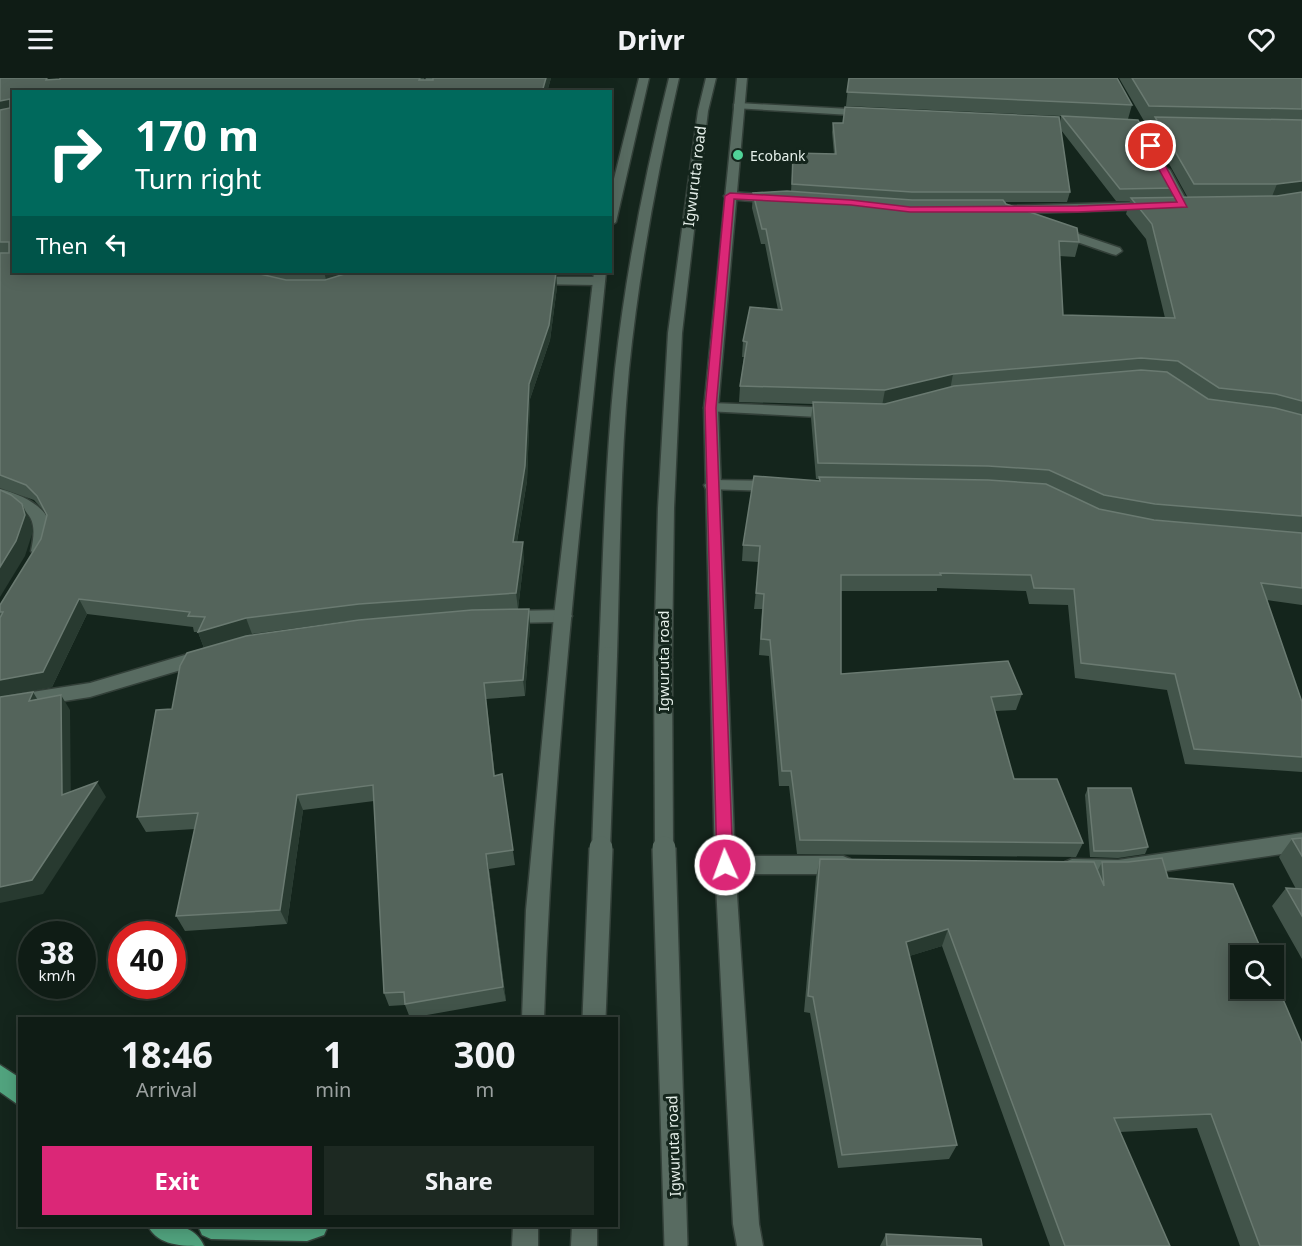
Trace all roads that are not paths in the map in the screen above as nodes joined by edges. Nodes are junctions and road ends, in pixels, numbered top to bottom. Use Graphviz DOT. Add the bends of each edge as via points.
graph roads {
  1 [pos="644,78"];
  2 [pos="674,78"];
  3 [pos="711,78"];
  4 [pos="742,78"];
  5 [pos="738,106"];
  6 [pos="878,114"];
  7 [pos="1106,124"];
  8 [pos="1186,127"];
  9 [pos="1156,156"];
  10 [pos="730,196"];
  11 [pos="785,199"];
  12 [pos="612,214"];
  13 [pos="1116,251"];
  14 [pos="599,276"];
  15 [pos="515,280"];
  16 [pos="711,408"];
  17 [pos="856,413"];
  18 [pos="712,485"];
  19 [pos="795,486"];
  20 [pos="0,495"];
  21 [pos="33,562"];
  22 [pos="564,616"];
  23 [pos="486,618"];
  24 [pos="219,652"];
  25 [pos="0,704"];
  26 [pos="1302,842"];
  27 [pos="725,865"];
  28 [pos="862,865"];
  29 [pos="1048,868"];
  30 [pos="533,1017"];
  31 [pos="594,1017"];
  32 [pos="0,1076"];
  33 [pos="18,1092"];
  34 [pos="162,1227"];
  35 [pos="260,1227"];
  36 [pos="311,1227"];
  37 [pos="526,1227"];
  38 [pos="585,1227"];
  39 [pos="191,1246"];
  40 [pos="525,1246"];
  41 [pos="584,1246"];
  42 [pos="676,1246"];
  43 [pos="750,1246"];
  1 -- 12 [label="street"];
  2 -- 31 [label="street, bridge" via="637,256 626,331 614,496"];
  3 -- 42 [label="street, Igwuruta road, bridge" via="703,111 675,333 666,519 664,874"];
  4 -- 5 [label="street"];
  5 -- 6 [label="street"];
  5 -- 10 [label="street"];
  7 -- 8 [label="street"];
  9 -- 13 [label="street" via="1178,205 989,210"];
  10 -- 11 [label="street"];
  10 -- 16 [label="street"];
  14 -- 15 [label="street"];
  14 -- 22 [label="street"];
  16 -- 17 [label="street"];
  16 -- 18 [label="street"];
  18 -- 19 [label="street"];
  18 -- 27 [label="street"];
  20 -- 21 [label="street" via="23,501 38,515 45,530"];
  22 -- 23 [label="street"];
  22 -- 30 [label="street" via="537,910"];
  24 -- 25 [label="street" via="90,690"];
  26 -- 29 [label="street" via="1118,869"];
  27 -- 28 [label="street"];
  27 -- 43 [label="street"];
  32 -- 33 [label="main road"];
  34 -- 39 [label="main road"];
  35 -- 36 [label="main road"];
  37 -- 40 [label="street"];
  38 -- 41 [label="street"];
}
